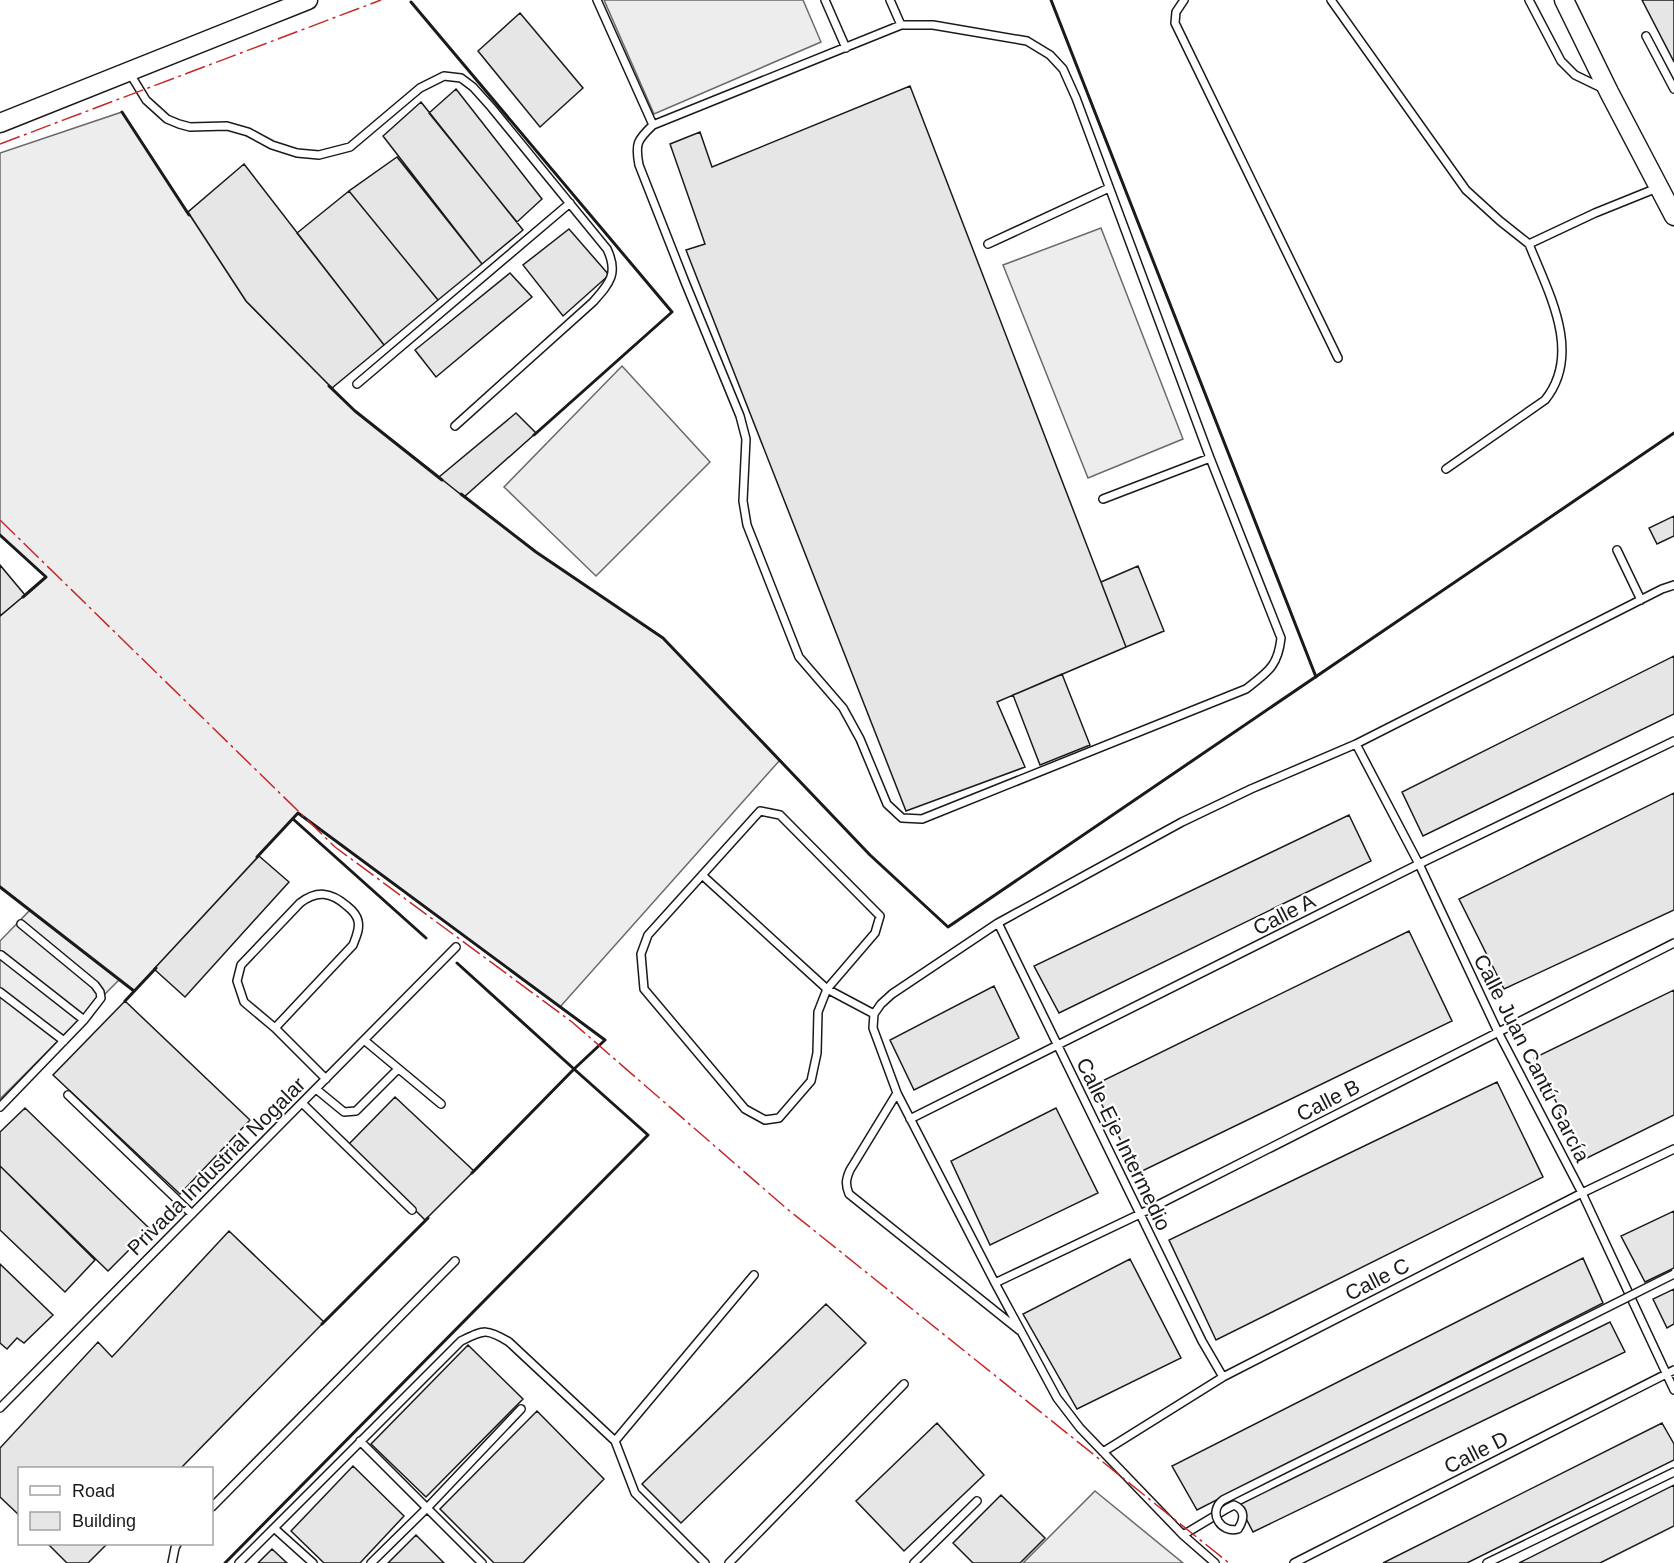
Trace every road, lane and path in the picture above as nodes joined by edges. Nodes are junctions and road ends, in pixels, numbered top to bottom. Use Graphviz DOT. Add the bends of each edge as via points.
graph roads {
  1 [pos="308,0"];
  2 [pos="597,0"];
  3 [pos="825,0"];
  4 [pos="890,0"];
  5 [pos="1184,0"];
  6 [pos="1331,0"];
  7 [pos="1529,0"];
  8 [pos="1564,0"];
  9 [pos="901,25"];
  10 [pos="1646,36"];
  11 [pos="846,48"];
  12 [pos="129,72"];
  13 [pos="1674,89"];
  14 [pos="1609,92"];
  15 [pos="0,123"];
  16 [pos="653,125"];
  17 [pos="1659,187"];
  18 [pos="1109,188"];
  19 [pos="570,203"];
  20 [pos="1674,216"];
  21 [pos="988,244"];
  22 [pos="1529,244"];
  23 [pos="1338,358"];
  24 [pos="357,384"];
  25 [pos="455,426"];
  26 [pos="1210,458"];
  27 [pos="1446,469"];
  28 [pos="1103,498"];
  29 [pos="1617,550"];
  30 [pos="1674,585"];
  31 [pos="1641,600"];
  32 [pos="1674,741"];
  33 [pos="1356,744"];
  34 [pos="1419,864"];
  35 [pos="702,875"];
  36 [pos="998,923"];
  37 [pos="21,924"];
  38 [pos="1674,943"];
  39 [pos="456,947"];
  40 [pos="1,955"];
  41 [pos="827,989"];
  42 [pos="0,992"];
  43 [pos="873,1014"];
  44 [pos="84,1020"];
  45 [pos="275,1028"];
  46 [pos="1498,1032"];
  47 [pos="364,1040"];
  48 [pos="64,1041"];
  49 [pos="1058,1046"];
  50 [pos="399,1069"];
  51 [pos="326,1079"];
  52 [pos="315,1089"];
  53 [pos="897,1093"];
  54 [pos="68,1095"];
  55 [pos="302,1103"];
  56 [pos="441,1104"];
  57 [pos="0,1107"];
  58 [pos="910,1119"];
  59 [pos="1674,1149"];
  60 [pos="1582,1193"];
  61 [pos="412,1210"];
  62 [pos="192,1214"];
  63 [pos="1140,1214"];
  64 [pos="454,1261"];
  65 [pos="1674,1274"];
  66 [pos="754,1275"];
  67 [pos="995,1283"];
  68 [pos="1022,1333"];
  69 [pos="1674,1370"];
  70 [pos="1666,1374"];
  71 [pos="1223,1377"];
  72 [pos="904,1384"];
  73 [pos="1674,1390"];
  74 [pos="0,1408"];
  75 [pos="521,1409"];
  76 [pos="615,1441"];
  77 [pos="360,1442"];
  78 [pos="1103,1452"];
  79 [pos="1674,1472"];
  80 [pos="977,1501"];
  81 [pos="213,1506"];
  82 [pos="427,1508"];
  83 [pos="274,1527"];
  84 [pos="1183,1535"];
  85 [pos="176,1545"];
  86 [pos="172,1563"];
  87 [pos="239,1563"];
  88 [pos="313,1563"];
  89 [pos="371,1563"];
  90 [pos="482,1563"];
  91 [pos="705,1563"];
  92 [pos="729,1563"];
  93 [pos="914,1563"];
  94 [pos="1215,1563"];
  95 [pos="1294,1563"];
  96 [pos="1487,1563"];
  1 -- 12 [label="street"];
  2 -- 16 [label="lane"];
  3 -- 11 [label="lane"];
  4 -- 9 [label="lane"];
  5 -- 23 [label="lane" via="1175,22"];
  6 -- 22 [label="lane" via="1466,190"];
  7 -- 14 [label="lane" via="1566,67"];
  8 -- 14 [label="street"];
  9 -- 11 [label="lane"];
  9 -- 18 [label="lane" via="933,25 1027,41 1050,55 1064,69"];
  10 -- 13 [label="lane"];
  11 -- 16 [label="lane"];
  12 -- 15 [label="street"];
  12 -- 19 [label="lane" via="146,100 167,119 190,127 227,126 297,153 320,155 350,147 420,88 444,76 460,78 491,107"];
  14 -- 17 [label="street"];
  16 -- 26 [label="lane" via="636,150 639,165 740,416 746,439 742,501 747,525 799,657 843,708 861,739 887,804 902,818 921,819 1236,694 1268,672 1279,654 1281,638"];
  17 -- 20 [label="street"];
  17 -- 22 [label="lane"];
  18 -- 21 [label="lane"];
  18 -- 26 [label="lane"];
  19 -- 24 [label="lane"];
  19 -- 25 [label="lane" via="607,249 612,260 609,283"];
  22 -- 27 [label="lane" via="1563,341 1558,380 1545,400"];
  26 -- 28 [label="lane"];
  29 -- 31 [label="lane"];
  30 -- 31 [label="lane"];
  31 -- 33 [label="lane"];
  32 -- 34 [label="lane, Calle A"];
  33 -- 34 [label="lane, Calle Juan Cantú García"];
  33 -- 36 [label="lane" via="1182,822"];
  34 -- 46 [label="lane, Calle Juan Cantú García"];
  34 -- 49 [label="lane, Calle A"];
  35 -- 41 [label="lane"];
  35 -- 41 [label="lane" via="760,811 780,814 880,916 875,933"];
  35 -- 41 [label="lane" via="648,935 641,954 644,988 745,1109 765,1120 779,1118 811,1081 817,1053 818,1012"];
  36 -- 43 [label="lane" via="892,994"];
  36 -- 49 [label="lane, Calle Eje Intermedio"];
  37 -- 44 [label="lane" via="100,992 97,1005"];
  38 -- 46 [label="lane, Calle B"];
  39 -- 47 [label="lane, Privada Industrial Nogalar"];
  40 -- 44 [label="lane"];
  41 -- 43 [label="lane"];
  42 -- 48 [label="lane"];
  43 -- 53 [label="lane" via="873,1028"];
  44 -- 48 [label="lane"];
  45 -- 45 [label="lane" via="244,1002 237,981 242,965 300,903 323,894 338,897 353,910 358,922 353,945"];
  45 -- 51 [label="lane"];
  46 -- 60 [label="lane, Calle Juan Cantú García"];
  46 -- 63 [label="lane, Calle B"];
  47 -- 50 [label="lane"];
  47 -- 51 [label="lane, Privada Industrial Nogalar"];
  48 -- 57 [label="lane"];
  49 -- 58 [label="lane, Calle A"];
  49 -- 63 [label="lane, Calle Eje Intermedio"];
  50 -- 52 [label="lane" via="356,1111 344,1112"];
  50 -- 56 [label="lane"];
  51 -- 52 [label="lane, Privada Industrial Nogalar"];
  52 -- 55 [label="lane, Privada Industrial Nogalar"];
  53 -- 58 [label="lane"];
  53 -- 68 [label="lane" via="850,1170 846,1180 849,1194"];
  54 -- 62 [label="lane"];
  55 -- 61 [label="lane"];
  55 -- 62 [label="lane, Privada Industrial Nogalar"];
  58 -- 67 [label="lane"];
  59 -- 60 [label="lane, Calle C"];
  60 -- 70 [label="lane, Calle Juan Cantú García"];
  60 -- 71 [label="lane, Calle C"];
  62 -- 74 [label="lane, Privada Industrial Nogalar"];
  63 -- 67 [label="lane, Calle B"];
  63 -- 71 [label="lane, Calle Eje Intermedio"];
  64 -- 81 [label="lane"];
  65 -- 84 [label="lane, bridge" via="1218,1503 1215,1514 1220,1523 1226,1529 1238,1529 1244,1517 1243,1511 1234,1505 1228,1508"];
  66 -- 76 [label="lane"];
  67 -- 68 [label="lane"];
  68 -- 78 [label="lane" via="1057,1398"];
  69 -- 70 [label="lane, Calle D"];
  70 -- 73 [label="lane, Calle Juan Cantú García"];
  70 -- 95 [label="lane, Calle D"];
  71 -- 78 [label="lane, Calle C"];
  72 -- 92 [label="lane"];
  75 -- 82 [label="lane"];
  76 -- 77 [label="lane" via="509,1342 495,1333 480,1332 461,1341"];
  76 -- 91 [label="lane" via="634,1493"];
  77 -- 82 [label="lane"];
  77 -- 83 [label="lane"];
  78 -- 84 [label="lane"];
  79 -- 96 [label="lane"];
  80 -- 93 [label="lane"];
  82 -- 89 [label="lane"];
  82 -- 90 [label="lane"];
  83 -- 87 [label="lane"];
  83 -- 88 [label="lane"];
  84 -- 94 [label="lane"];
  85 -- 86 [label="lane"];
}
